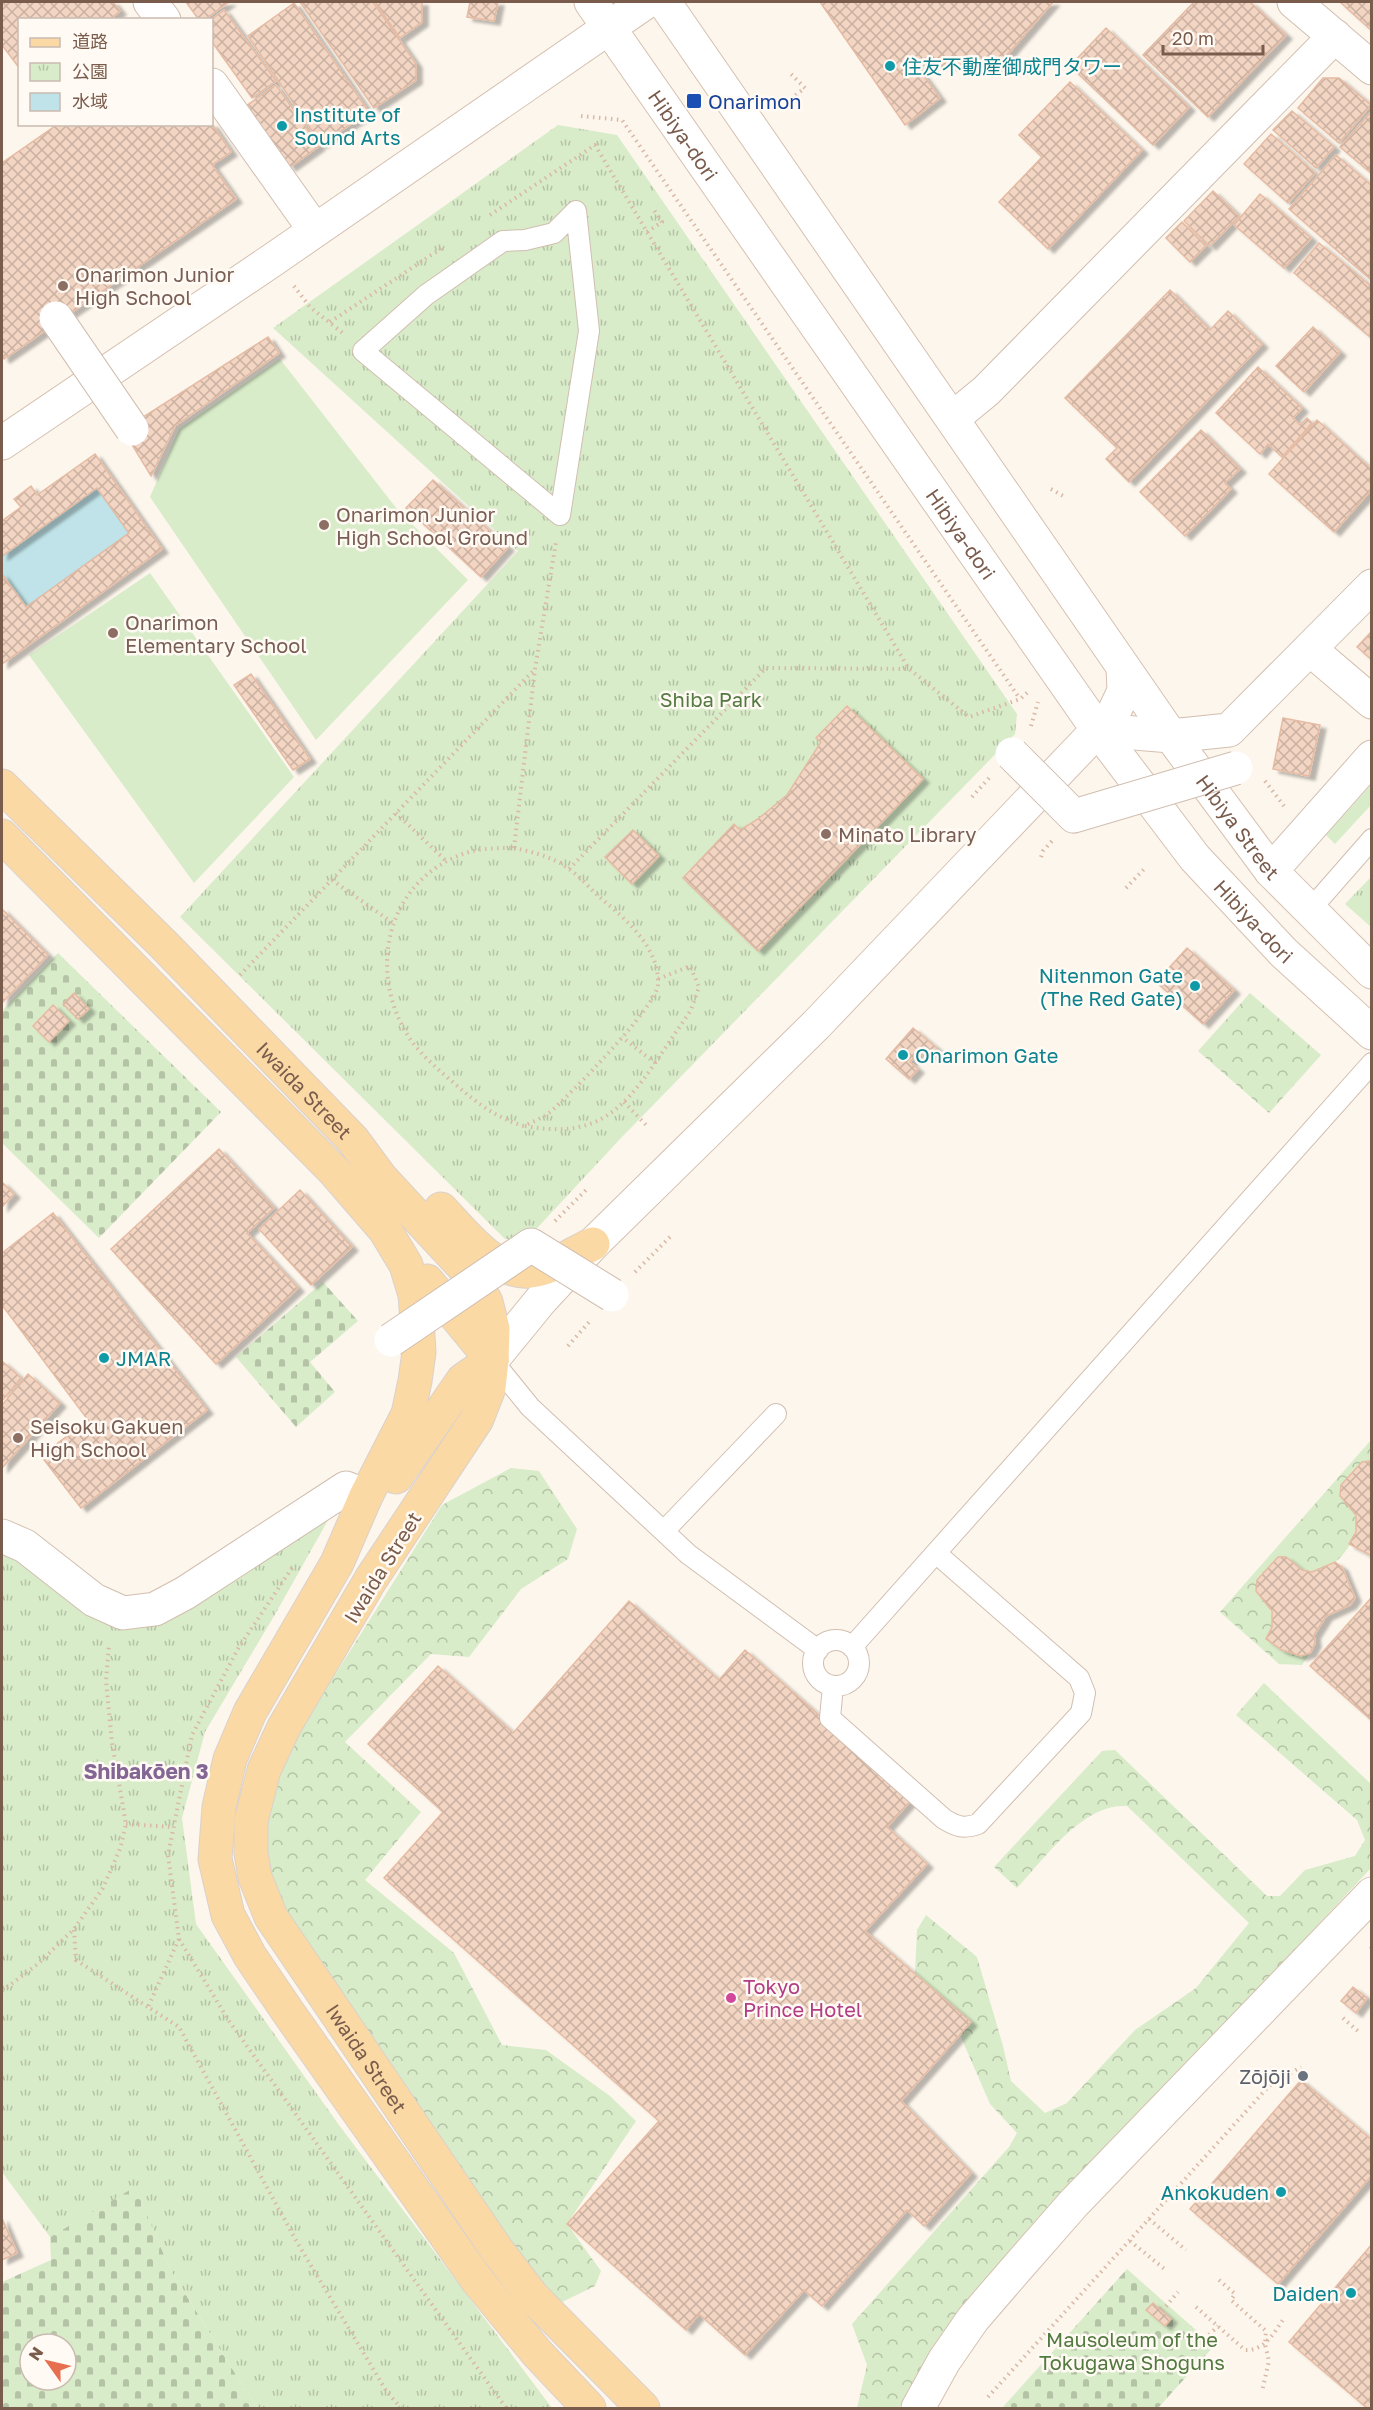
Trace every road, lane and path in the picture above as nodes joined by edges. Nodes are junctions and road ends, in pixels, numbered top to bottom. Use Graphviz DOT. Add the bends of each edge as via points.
graph roads {
  1 [pos="150,2"];
  2 [pos="646,2"];
  3 [pos="664,2"];
  4 [pos="1294,2"];
  5 [pos="600,14"];
  6 [pos="162,18"];
  7 [pos="1335,36"];
  8 [pos="1371,68"];
  9 [pos="790,73"];
  10 [pos="213,86"];
  11 [pos="781,106"];
  12 [pos="581,116"];
  13 [pos="595,145"];
  14 [pos="654,210"];
  15 [pos="314,229"];
  16 [pos="647,232"];
  17 [pos="274,259"];
  18 [pos="56,318"];
  19 [pos="363,351"];
  20 [pos="953,418"];
  21 [pos="132,429"];
  22 [pos="2,443"];
  23 [pos="1051,489"];
  24 [pos="1065,497"];
  25 [pos="560,515"];
  26 [pos="1371,586"];
  27 [pos="1311,650"];
  28 [pos="1123,667"];
  29 [pos="535,669"];
  30 [pos="909,669"];
  31 [pos="1020,699"];
  32 [pos="1371,702"];
  33 [pos="1098,730"];
  34 [pos="1171,736"];
  35 [pos="1021,742"];
  36 [pos="1371,756"];
  37 [pos="1236,768"];
  38 [pos="2,786"];
  39 [pos="396,813"];
  40 [pos="2,837"];
  41 [pos="1371,839"];
  42 [pos="514,848"];
  43 [pos="446,861"];
  44 [pos="1144,868"];
  45 [pos="569,869"];
  46 [pos="1271,871"];
  47 [pos="332,880"];
  48 [pos="1126,888"];
  49 [pos="1309,911"];
  50 [pos="393,923"];
  51 [pos="1371,972"];
  52 [pos="658,979"];
  53 [pos="233,982"];
  54 [pos="1371,1033"];
  55 [pos="622,1037"];
  56 [pos="655,1063"];
  57 [pos="1371,1064"];
  58 [pos="624,1102"];
  59 [pos="525,1126"];
  60 [pos="648,1127"];
  61 [pos="353,1140"];
  62 [pos="586,1190"];
  63 [pos="385,1230"];
  64 [pos="672,1235"];
  65 [pos="593,1244"];
  66 [pos="531,1245"];
  67 [pos="612,1295"];
  68 [pos="391,1340"];
  69 [pos="492,1360"];
  70 [pos="776,1414"];
  71 [pos="366,1496"];
  72 [pos="664,1531"];
  73 [pos="2,1536"];
  74 [pos="937,1554"];
  75 [pos="337,1563"];
  76 [pos="123,1613"];
  77 [pos="852,1647"];
  78 [pos="818,1650"];
  79 [pos="833,1686"];
  80 [pos="126,1824"];
  81 [pos="1371,1894"];
  82 [pos="74,1929"];
  83 [pos="179,1939"];
  84 [pos="2,1991"];
  85 [pos="148,2007"];
  86 [pos="1343,2018"];
  87 [pos="1359,2032"];
  88 [pos="1301,2067"];
  89 [pos="1149,2218"];
  90 [pos="1130,2241"];
  91 [pos="1186,2250"];
  92 [pos="1167,2271"];
  93 [pos="1219,2280"];
  94 [pos="1178,2292"];
  95 [pos="1196,2307"];
  96 [pos="1162,2311"];
  97 [pos="1284,2320"];
  98 [pos="1218,2326"];
  99 [pos="1209,2335"];
  100 [pos="1264,2344"];
  101 [pos="1262,2391"];
  102 [pos="988,2397"];
  103 [pos="401,2409"];
  104 [pos="506,2409"];
  105 [pos="589,2409"];
  106 [pos="643,2409"];
  107 [pos="918,2409"];
  1 -- 6 [label="street"];
  2 -- 5 [label="street"];
  3 -- 20 [label="street"];
  4 -- 7 [label="street"];
  5 -- 15 [label="street"];
  5 -- 33 [label="street, Hibiya-dori"];
  7 -- 8 [label="street"];
  7 -- 20 [label="street" via="994,382"];
  9 -- 11 [label="path" via="805,88"];
  10 -- 15 [label="street"];
  12 -- 31 [label="path" via="622,120"];
  13 -- 16 [label="path"];
  14 -- 16 [label="path" via="662,222"];
  15 -- 17 [label="street"];
  16 -- 30 [label="path"];
  17 -- 19 [label="path" via="310,307"];
  17 -- 22 [label="street"];
  18 -- 21 [label="street, bridge"];
  19 -- 25 [label="lane"];
  19 -- 25 [label="lane" via="426,295 496,245 554,233 576,211 589,331"];
  20 -- 28 [label="street"];
  23 -- 24 [label="path"];
  25 -- 29 [label="path"];
  26 -- 27 [label="street"];
  27 -- 32 [label="street"];
  27 -- 34 [label="street" via="1230,730"];
  28 -- 33 [label="street" via="1120,703"];
  28 -- 34 [label="street, Hibiya Street"];
  29 -- 39 [label="path"];
  29 -- 42 [label="path"];
  30 -- 31 [label="path" via="969,717"];
  30 -- 45 [label="path" via="766,668"];
  31 -- 35 [label="path" via="1031,690 1039,701"];
  33 -- 34 [label="street"];
  33 -- 54 [label="street, Hibiya-dori" via="1195,858 1284,953"];
  33 -- 65 [label="street" via="816,1025"];
  34 -- 46 [label="street, Hibiya Street"];
  35 -- 37 [label="street, bridge" via="1074,816"];
  36 -- 46 [label="street"];
  38 -- 61 [label="main road, Iwaida Street" via="164,945"];
  39 -- 43 [label="path"];
  39 -- 47 [label="path"];
  40 -- 63 [label="main road, Iwaida Street" via="334,1171"];
  41 -- 49 [label="lane"];
  42 -- 43 [label="path" via="468,852"];
  42 -- 45 [label="path" via="538,853"];
  43 -- 50 [label="path" via="426,874"];
  44 -- 48 [label="path"];
  45 -- 52 [label="path" via="646,943"];
  46 -- 49 [label="street, Hibiya Street"];
  47 -- 50 [label="path"];
  47 -- 53 [label="path"];
  49 -- 51 [label="street, Hibiya Street"];
  50 -- 59 [label="path" via="385,961 387,987 410,1040 485,1109"];
  52 -- 55 [label="path" via="646,1010"];
  52 -- 56 [label="path" via="690,966 699,987 691,1010"];
  55 -- 56 [label="path"];
  55 -- 59 [label="path" via="548,1113"];
  56 -- 58 [label="path"];
  57 -- 74 [label="lane"];
  58 -- 59 [label="path" via="604,1120 572,1129"];
  58 -- 60 [label="path"];
  61 -- 65 [label="main road" via="394,1162 471,1240 513,1270 545,1268"];
  61 -- 69 [label="main road, Iwaida Street" via="381,1179 471,1275 486,1302 493,1329"];
  62 -- 66 [label="path"];
  63 -- 69 [label="main road"];
  63 -- 71 [label="main road, Iwaida Street" via="406,1265 415,1295 419,1353 408,1414"];
  64 -- 67 [label="path"];
  65 -- 69 [label="street"];
  66 -- 67 [label="street, bridge"];
  66 -- 68 [label="street, bridge"];
  69 -- 72 [label="lane" via="530,1407"];
  69 -- 75 [label="main road" via="463,1380"];
  69 -- 106 [label="main road, Iwaida Street" via="489,1388 477,1419 371,1579 284,1727 256,1796 251,1852 255,1877 271,1917 498,2250 532,2297"];
  70 -- 72 [label="lane"];
  71 -- 75 [label="main road, Iwaida Street"];
  71 -- 76 [label="street" via="346,1488 185,1593 154,1609"];
  72 -- 78 [label="lane" via="688,1554"];
  73 -- 76 [label="street" via="25,1546 94,1600"];
  74 -- 77 [label="lane"];
  74 -- 79 [label="lane" via="1079,1678 1085,1693 1081,1713 978,1824 957,1827 830,1718"];
  75 -- 105 [label="main road, Iwaida Street" via="250,1712 230,1759 219,1807 215,1859 228,1915 250,1956 428,2213 507,2317"];
  76 -- 80 [label="path" via="107,1648 106,1681"];
  77 -- 78 [label="lane" via="834,1640"];
  77 -- 79 [label="lane" via="858,1659 856,1673 847,1683"];
  78 -- 79 [label="lane" via="813,1662 816,1675"];
  80 -- 82 [label="path" via="103,1888"];
  80 -- 83 [label="path" via="173,1827 168,1856"];
  81 -- 107 [label="street" via="1074,2203 973,2319"];
  82 -- 84 [label="path"];
  82 -- 85 [label="path" via="76,1960"];
  83 -- 85 [label="path"];
  83 -- 104 [label="path" via="229,2021"];
  85 -- 103 [label="path" via="179,2027 298,2244"];
  86 -- 87 [label="path"];
  88 -- 89 [label="path" via="1269,2086"];
  89 -- 90 [label="path"];
  89 -- 91 [label="path"];
  90 -- 92 [label="path"];
  90 -- 102 [label="path"];
  93 -- 100 [label="path" via="1235,2294 1231,2300 1266,2331"];
  94 -- 96 [label="path"];
  95 -- 98 [label="path"];
  97 -- 100 [label="path"];
  98 -- 99 [label="path"];
  98 -- 100 [label="path" via="1245,2350"];
  100 -- 101 [label="path" via="1269,2361"];
}
